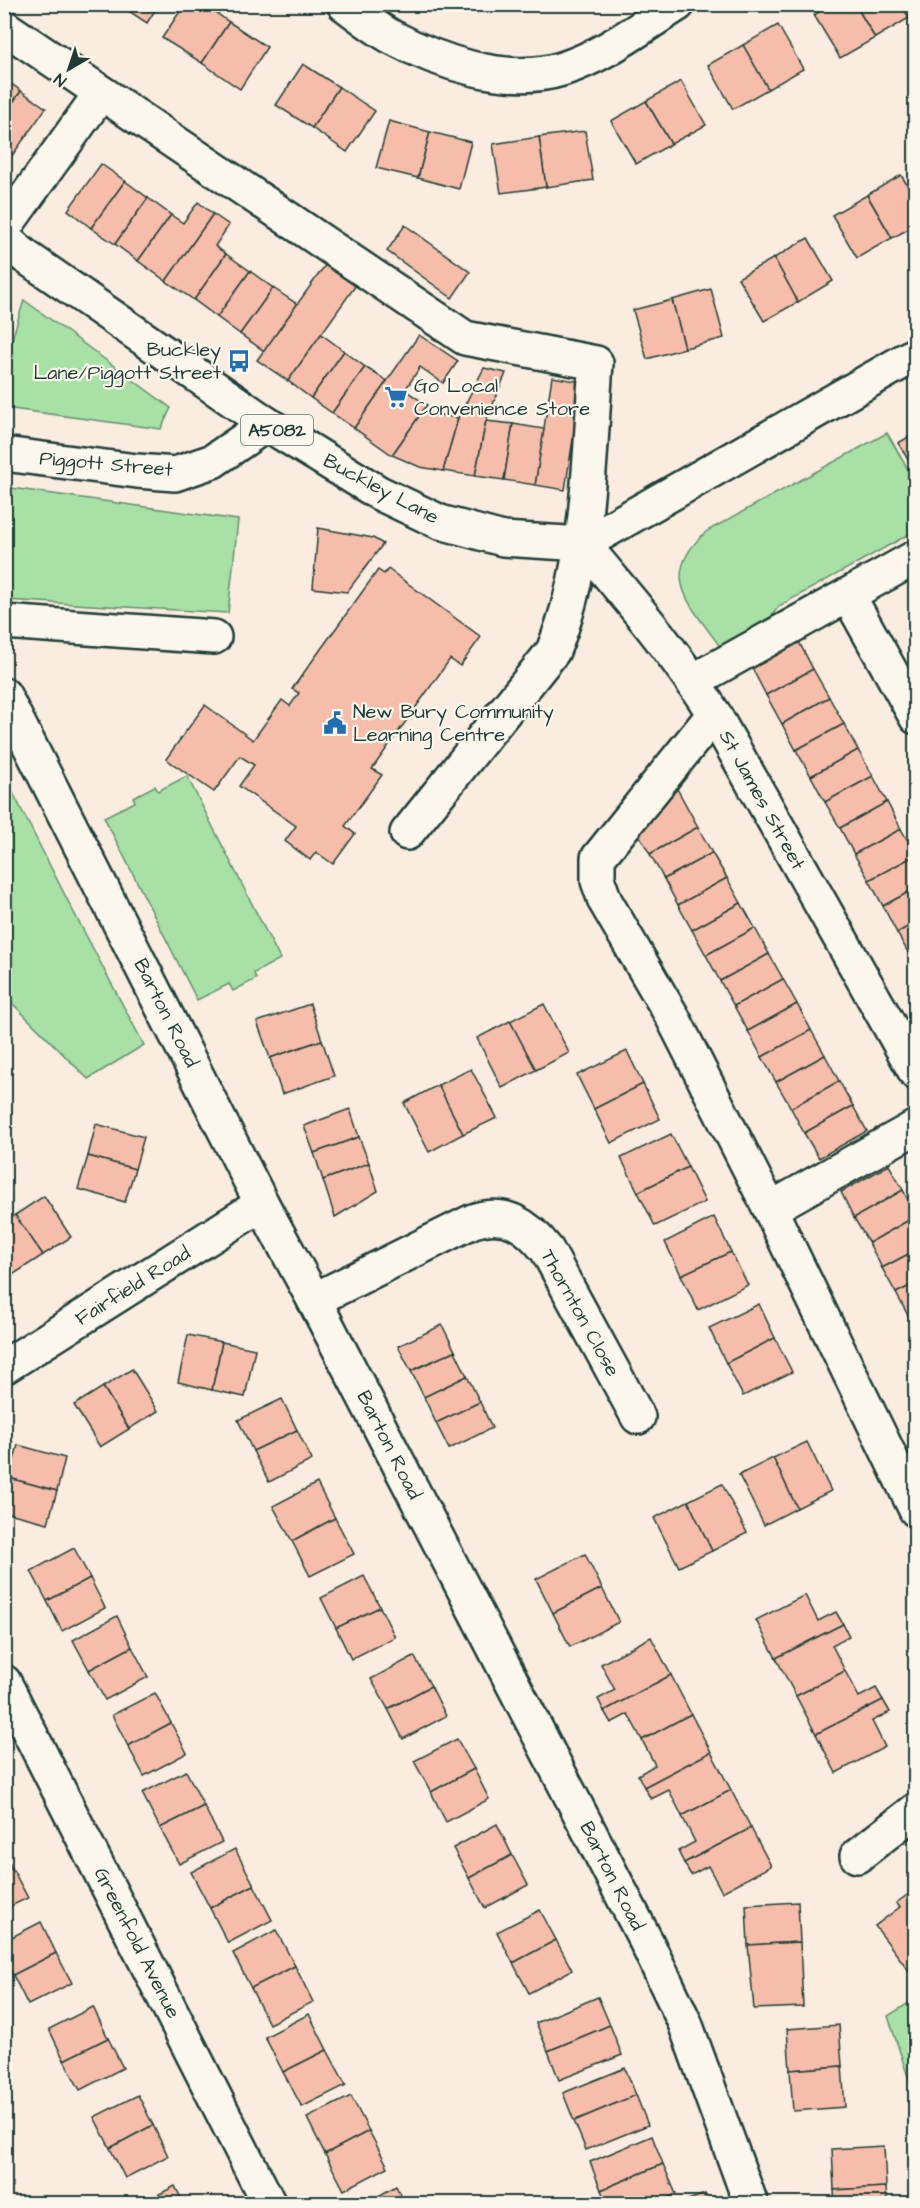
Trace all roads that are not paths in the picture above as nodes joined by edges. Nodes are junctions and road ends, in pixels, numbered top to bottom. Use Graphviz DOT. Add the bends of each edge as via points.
graph roads {
  1 [pos="344,4"];
  2 [pos="678,4"];
  3 [pos="4,27"];
  4 [pos="101,93"];
  5 [pos="4,228"];
  6 [pos="4,239"];
  7 [pos="915,354"];
  8 [pos="267,424"];
  9 [pos="4,454"];
  10 [pos="583,544"];
  11 [pos="915,558"];
  12 [pos="848,595"];
  13 [pos="4,622"];
  14 [pos="214,637"];
  15 [pos="693,681"];
  16 [pos="4,695"];
  17 [pos="714,714"];
  18 [pos="915,717"];
  19 [pos="407,833"];
  20 [pos="915,1073"];
  21 [pos="915,1127"];
  22 [pos="262,1204"];
  23 [pos="771,1209"];
  24 [pos="314,1300"];
  25 [pos="4,1367"];
  26 [pos="638,1417"];
  27 [pos="915,1510"];
  28 [pos="4,1682"];
  29 [pos="915,1810"];
  30 [pos="857,1856"];
  31 [pos="269,2204"];
  32 [pos="751,2204"];
  1 -- 2 [label="street" via="389,35 440,60 521,75 560,70 594,56"];
  3 -- 4 [label="street"];
  4 -- 5 [label="street"];
  4 -- 10 [label="street" via="465,338 596,363"];
  6 -- 8 [label="street, Buckley Lane / A5082"];
  7 -- 10 [label="street"];
  8 -- 9 [label="street, Piggott Street" via="213,462 175,474"];
  8 -- 10 [label="street, Buckley Lane / A5082" via="379,493 440,522 503,539"];
  10 -- 15 [label="street, St James Street"];
  10 -- 19 [label="street" via="553,651"];
  11 -- 12 [label="street"];
  12 -- 15 [label="street"];
  12 -- 18 [label="street"];
  13 -- 14 [label="street"];
  15 -- 17 [label="street, St James Street"];
  16 -- 22 [label="street, Barton Road"];
  17 -- 20 [label="street, St James Street"];
  17 -- 23 [label="street" via="598,858 598,880 605,901 672,1016"];
  21 -- 23 [label="street"];
  22 -- 24 [label="street, Barton Road"];
  22 -- 25 [label="street, Fairfield Road"];
  23 -- 27 [label="street"];
  24 -- 26 [label="street, Thornton Close" via="472,1221 487,1216 521,1224 547,1250"];
  24 -- 32 [label="street, Barton Road" via="646,1941 685,2023"];
  28 -- 31 [label="street, Greenfold Avenue"];
  29 -- 30 [label="street"];
}
